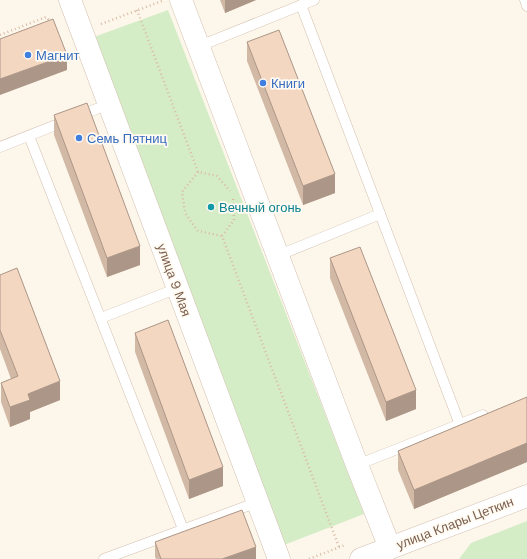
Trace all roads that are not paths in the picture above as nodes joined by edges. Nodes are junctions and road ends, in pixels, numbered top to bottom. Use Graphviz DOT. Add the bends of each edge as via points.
graph roads {
  1 [pos="70,0"];
  2 [pos="181,0"];
  3 [pos="314,0"];
  4 [pos="525,0"];
  5 [pos="301,5"];
  6 [pos="527,6"];
  7 [pos="197,46"];
  8 [pos="109,104"];
  9 [pos="29,136"];
  10 [pos="0,147"];
  11 [pos="380,214"];
  12 [pos="277,256"];
  13 [pos="178,288"];
  14 [pos="101,318"];
  15 [pos="493,411"];
  16 [pos="460,424"];
  17 [pos="357,465"];
  18 [pos="527,496"];
  19 [pos="258,502"];
  20 [pos="183,530"];
  21 [pos="390,548"];
  22 [pos="104,559"];
  23 [pos="279,559"];
  24 [pos="361,559"];
  1 -- 8 [label="street, улица 9 Мая"];
  2 -- 7 [label="street"];
  3 -- 5 [label="lane"];
  4 -- 6 [label="lane"];
  5 -- 7 [label="lane"];
  5 -- 11 [label="lane"];
  7 -- 12 [label="street"];
  8 -- 9 [label="lane"];
  8 -- 13 [label="street, улица 9 Мая"];
  9 -- 10 [label="lane"];
  9 -- 14 [label="lane"];
  11 -- 12 [label="lane"];
  11 -- 16 [label="lane"];
  12 -- 17 [label="street"];
  13 -- 14 [label="lane"];
  13 -- 19 [label="street, улица 9 Мая"];
  14 -- 20 [label="lane"];
  15 -- 16 [label="lane"];
  16 -- 17 [label="lane"];
  17 -- 21 [label="street"];
  18 -- 21 [label="street, улица Клары Цеткин"];
  19 -- 20 [label="lane"];
  19 -- 23 [label="street, улица 9 Мая"];
  20 -- 22 [label="lane"];
  21 -- 24 [label="street, улица Клары Цеткин"];
}
